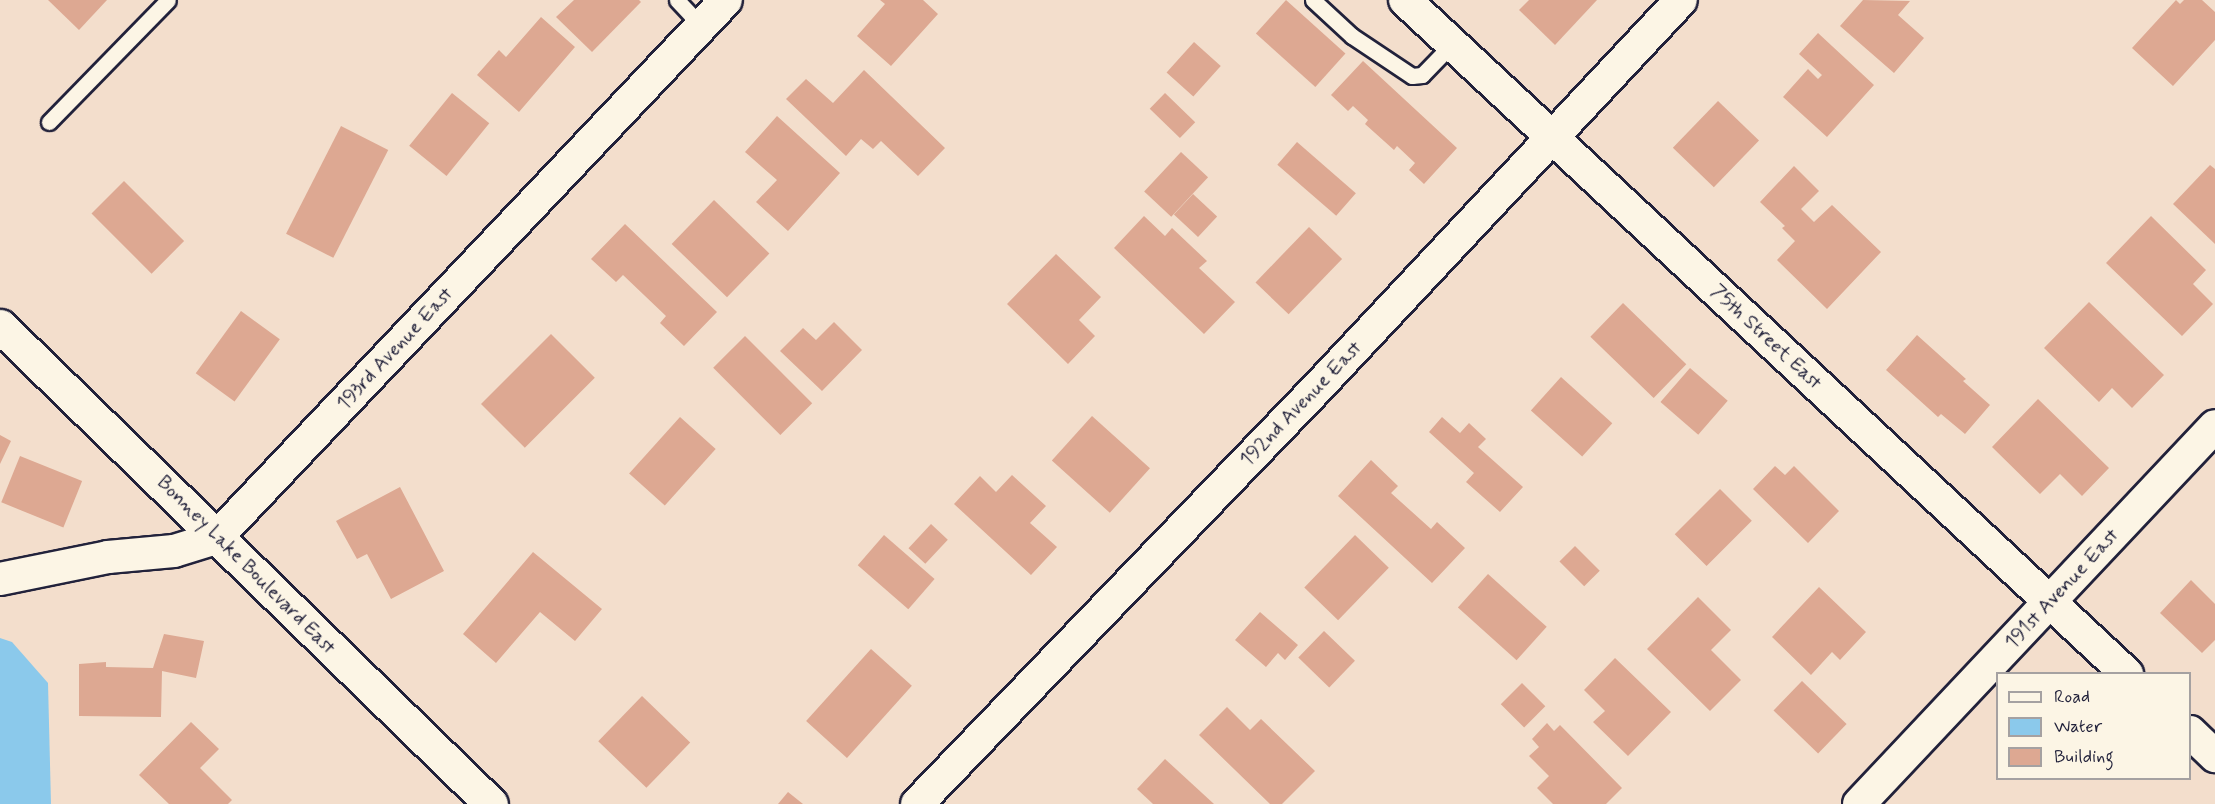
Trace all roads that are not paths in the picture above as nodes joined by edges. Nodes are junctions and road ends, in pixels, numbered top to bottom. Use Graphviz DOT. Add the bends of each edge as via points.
graph roads {
  1 [pos="168,0"];
  2 [pos="677,0"];
  3 [pos="726,0"];
  4 [pos="1313,0"];
  5 [pos="1405,0"];
  6 [pos="1680,0"];
  7 [pos="701,26"];
  8 [pos="1452,44"];
  9 [pos="49,122"];
  10 [pos="1552,138"];
  11 [pos="0,326"];
  12 [pos="2215,426"];
  13 [pos="216,538"];
  14 [pos="0,579"];
  15 [pos="2050,601"];
  16 [pos="2125,672"];
  17 [pos="2191,733"];
  18 [pos="2215,756"];
  19 [pos="491,804"];
  20 [pos="917,804"];
  21 [pos="1859,804"];
  1 -- 9 [label="lane"];
  2 -- 7 [label="lane"];
  3 -- 7 [label="street, 193rd Avenue East"];
  4 -- 8 [label="lane" via="1352,36 1413,76 1422,75"];
  5 -- 8 [label="street, 75th Street East"];
  6 -- 10 [label="street, 192nd Avenue East"];
  7 -- 13 [label="street, 193rd Avenue East"];
  8 -- 10 [label="street, 75th Street East"];
  10 -- 15 [label="street, 75th Street East"];
  10 -- 20 [label="street, 192nd Avenue East"];
  11 -- 13 [label="street, Bonney Lake Boulevard East"];
  12 -- 15 [label="street, 191st Avenue East"];
  13 -- 14 [label="street, 193rd Avenue East" via="174,551 108,557"];
  13 -- 19 [label="street, Bonney Lake Boulevard East"];
  15 -- 16 [label="street, 75th Street East"];
  15 -- 21 [label="street, 191st Avenue East"];
  17 -- 18 [label="street"];
}
